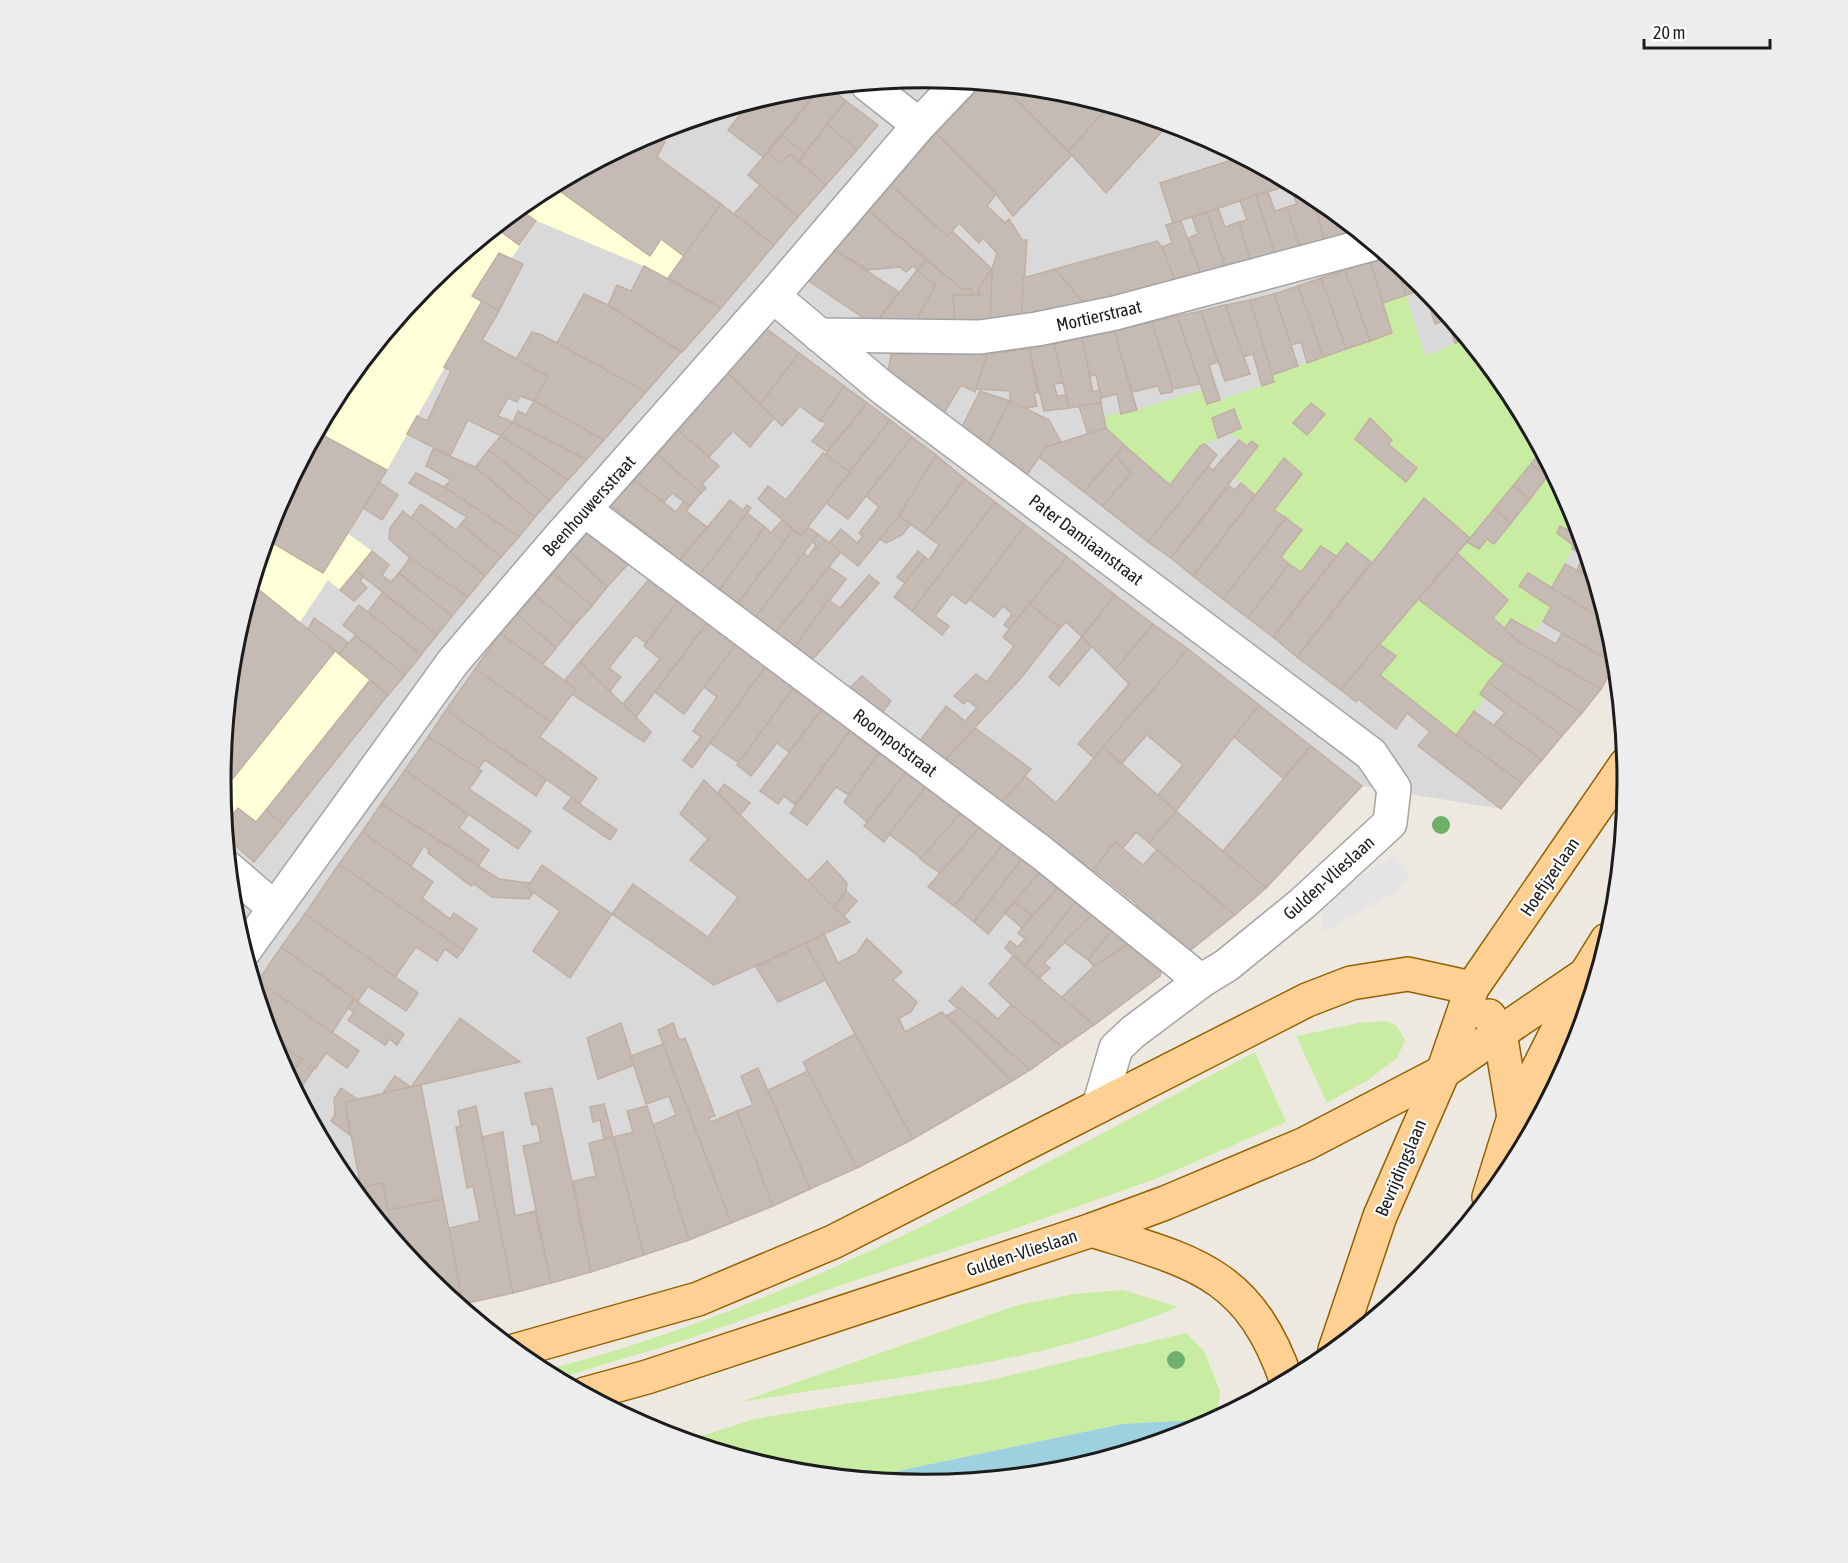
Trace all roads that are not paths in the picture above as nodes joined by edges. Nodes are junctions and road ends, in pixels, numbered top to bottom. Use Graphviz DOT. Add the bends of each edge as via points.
graph roads {
  1 [pos="953,89"];
  2 [pos="875,90"];
  3 [pos="918,124"];
  4 [pos="1364,246"];
  5 [pos="773,296"];
  6 [pos="819,335"];
  7 [pos="586,511"];
  8 [pos="1617,777"];
  9 [pos="1394,788"];
  10 [pos="238,877"];
  11 [pos="273,907"];
  12 [pos="250,942"];
  13 [pos="1592,964"];
  14 [pos="1586,974"];
  15 [pos="1201,981"];
  16 [pos="1472,988"];
  17 [pos="1500,1033"];
  18 [pos="1443,1071"];
  19 [pos="1099,1106"];
  20 [pos="1514,1117"];
  21 [pos="1497,1171"];
  22 [pos="1092,1230"];
  23 [pos="1340,1335"];
  24 [pos="525,1348"];
  25 [pos="1284,1374"];
  26 [pos="595,1391"];
  1 -- 3 [label="street, Beenhouwersstraat"];
  2 -- 3 [label="street"];
  3 -- 5 [label="street, Beenhouwersstraat"];
  4 -- 6 [label="street, Mortierstraat" via="1115,314 1037,329 980,338"];
  5 -- 6 [label="street, Pater Damiaanstraat"];
  5 -- 7 [label="street, Beenhouwersstraat"];
  6 -- 9 [label="street, Pater Damiaanstraat" via="883,388 1371,754"];
  7 -- 11 [label="street, Beenhouwersstraat" via="453,662"];
  7 -- 15 [label="street, Roompotstraat" via="1042,853"];
  8 -- 16 [label="main road, Hoefijzerlaan"];
  9 -- 15 [label="street, Gulden-Vlieslaan" via="1390,823 1303,903 1227,965"];
  10 -- 11 [label="street"];
  11 -- 12 [label="street, Beenhouwersstraat"];
  13 -- 14 [label="main road"];
  14 -- 17 [label="main road, Gulden-Vlieslaan"];
  14 -- 20 [label="main road"];
  15 -- 19 [label="street, Gulden-Vlieslaan" via="1116,1048"];
  16 -- 17 [label="main road"];
  16 -- 18 [label="main road, Bevrijdingslaan"];
  16 -- 19 [label="main road" via="1408,974 1351,983 1273,1016"];
  17 -- 18 [label="main road, Gulden-Vlieslaan"];
  17 -- 20 [label="main road"];
  18 -- 22 [label="main road, Gulden-Vlieslaan" via="1305,1144"];
  18 -- 23 [label="main road, Bevrijdingslaan" via="1380,1216"];
  19 -- 24 [label="main road" via="823,1246 698,1299"];
  20 -- 21 [label="main road"];
  22 -- 25 [label="main road" via="1166,1252 1221,1281 1266,1332"];
  22 -- 26 [label="main road, Gulden-Vlieslaan"];
}
